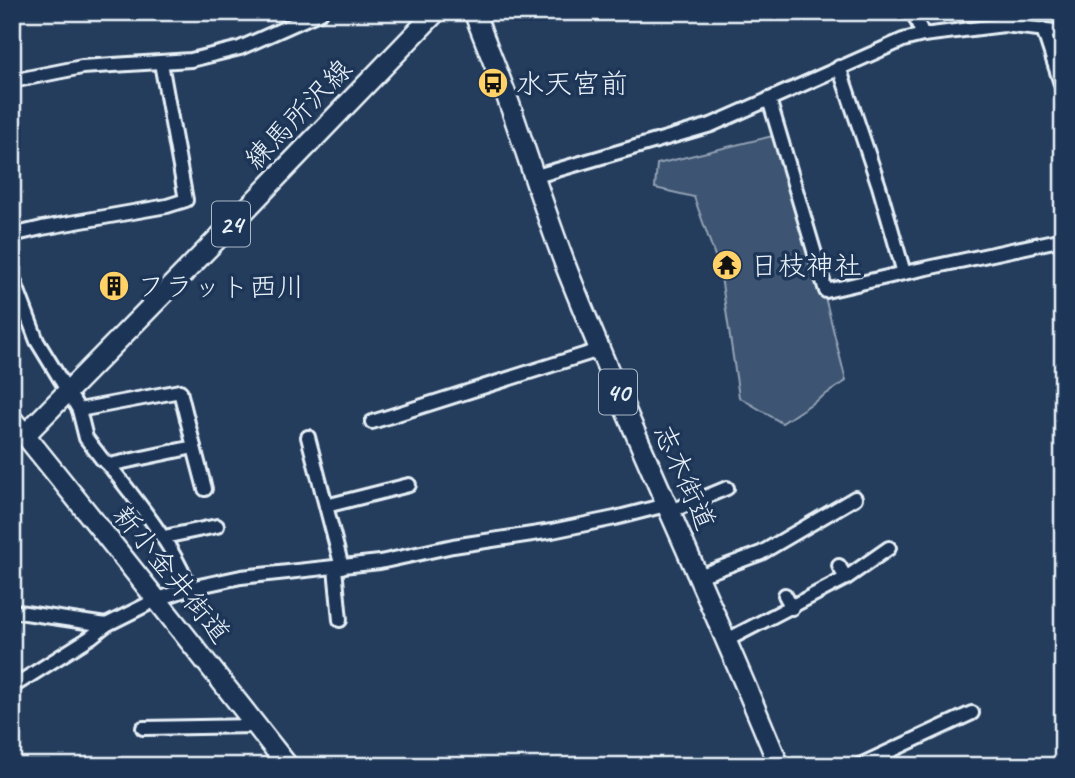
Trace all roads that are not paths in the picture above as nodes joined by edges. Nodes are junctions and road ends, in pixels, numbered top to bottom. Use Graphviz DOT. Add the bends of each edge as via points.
graph roads {
  1 [pos="321,12"];
  2 [pos="436,12"];
  3 [pos="474,12"];
  4 [pos="913,12"];
  5 [pos="1043,29"];
  6 [pos="1063,32"];
  7 [pos="923,35"];
  8 [pos="161,63"];
  9 [pos="839,67"];
  10 [pos="12,81"];
  11 [pos="1063,90"];
  12 [pos="769,99"];
  13 [pos="533,177"];
  14 [pos="12,235"];
  15 [pos="1063,239"];
  16 [pos="904,273"];
  17 [pos="12,275"];
  18 [pos="599,350"];
  19 [pos="67,391"];
  20 [pos="79,410"];
  21 [pos="372,422"];
  22 [pos="18,427"];
  23 [pos="308,438"];
  24 [pos="194,447"];
  25 [pos="110,465"];
  26 [pos="409,485"];
  27 [pos="727,488"];
  28 [pos="205,489"];
  29 [pos="855,498"];
  30 [pos="326,506"];
  31 [pos="668,508"];
  32 [pos="218,526"];
  33 [pos="164,537"];
  34 [pos="889,548"];
  35 [pos="839,566"];
  36 [pos="338,567"];
  37 [pos="699,576"];
  38 [pos="846,578"];
  39 [pos="190,588"];
  40 [pos="785,595"];
  41 [pos="156,600"];
  42 [pos="792,607"];
  43 [pos="12,611"];
  44 [pos="341,620"];
  45 [pos="106,625"];
  46 [pos="727,640"];
  47 [pos="12,687"];
  48 [pos="972,713"];
  49 [pos="256,726"];
  50 [pos="143,728"];
  51 [pos="288,766"];
  52 [pos="779,766"];
  53 [pos="858,766"];
  1 -- 8 [label="street" via="240,48"];
  2 -- 19 [label="main road, 練馬所沢線 / 24"];
  3 -- 13 [label="main road, 志木街道 / 40"];
  4 -- 7 [label="street"];
  5 -- 6 [label="street"];
  5 -- 7 [label="street" via="1004,24"];
  5 -- 11 [label="street"];
  7 -- 9 [label="street"];
  8 -- 10 [label="street" via="82,67"];
  8 -- 14 [label="street" via="186,200"];
  9 -- 12 [label="street"];
  9 -- 16 [label="street"];
  12 -- 13 [label="street" via="711,125"];
  12 -- 16 [label="street" via="826,291"];
  13 -- 18 [label="main road, 志木街道 / 40"];
  15 -- 16 [label="street"];
  17 -- 19 [label="street" via="37,341"];
  18 -- 21 [label="street"];
  18 -- 31 [label="main road, 志木街道 / 40"];
  19 -- 20 [label="street"];
  19 -- 22 [label="main road, 練馬所沢線 / 24"];
  20 -- 24 [label="street" via="180,391"];
  20 -- 25 [label="street" via="86,438"];
  22 -- 41 [label="main road, 新小金井街道"];
  23 -- 30 [label="street"];
  24 -- 25 [label="street"];
  24 -- 28 [label="street"];
  25 -- 33 [label="street"];
  26 -- 30 [label="street"];
  27 -- 31 [label="street"];
  29 -- 37 [label="street" via="761,553"];
  30 -- 36 [label="street"];
  31 -- 36 [label="street"];
  31 -- 37 [label="main road, 志木街道 / 40"];
  32 -- 33 [label="street"];
  33 -- 39 [label="street"];
  34 -- 38 [label="street"];
  35 -- 38 [label="street"];
  36 -- 39 [label="street" via="241,577"];
  36 -- 44 [label="street"];
  37 -- 46 [label="main road, 志木街道 / 40"];
  38 -- 42 [label="street"];
  39 -- 41 [label="street"];
  40 -- 42 [label="street"];
  41 -- 45 [label="street"];
  41 -- 49 [label="main road, 新小金井街道"];
  42 -- 46 [label="street"];
  43 -- 45 [label="street"];
  45 -- 47 [label="street"];
  46 -- 52 [label="main road, 志木街道 / 40"];
  48 -- 53 [label="street"];
  49 -- 50 [label="street"];
  49 -- 51 [label="main road, 新小金井街道"];
}
